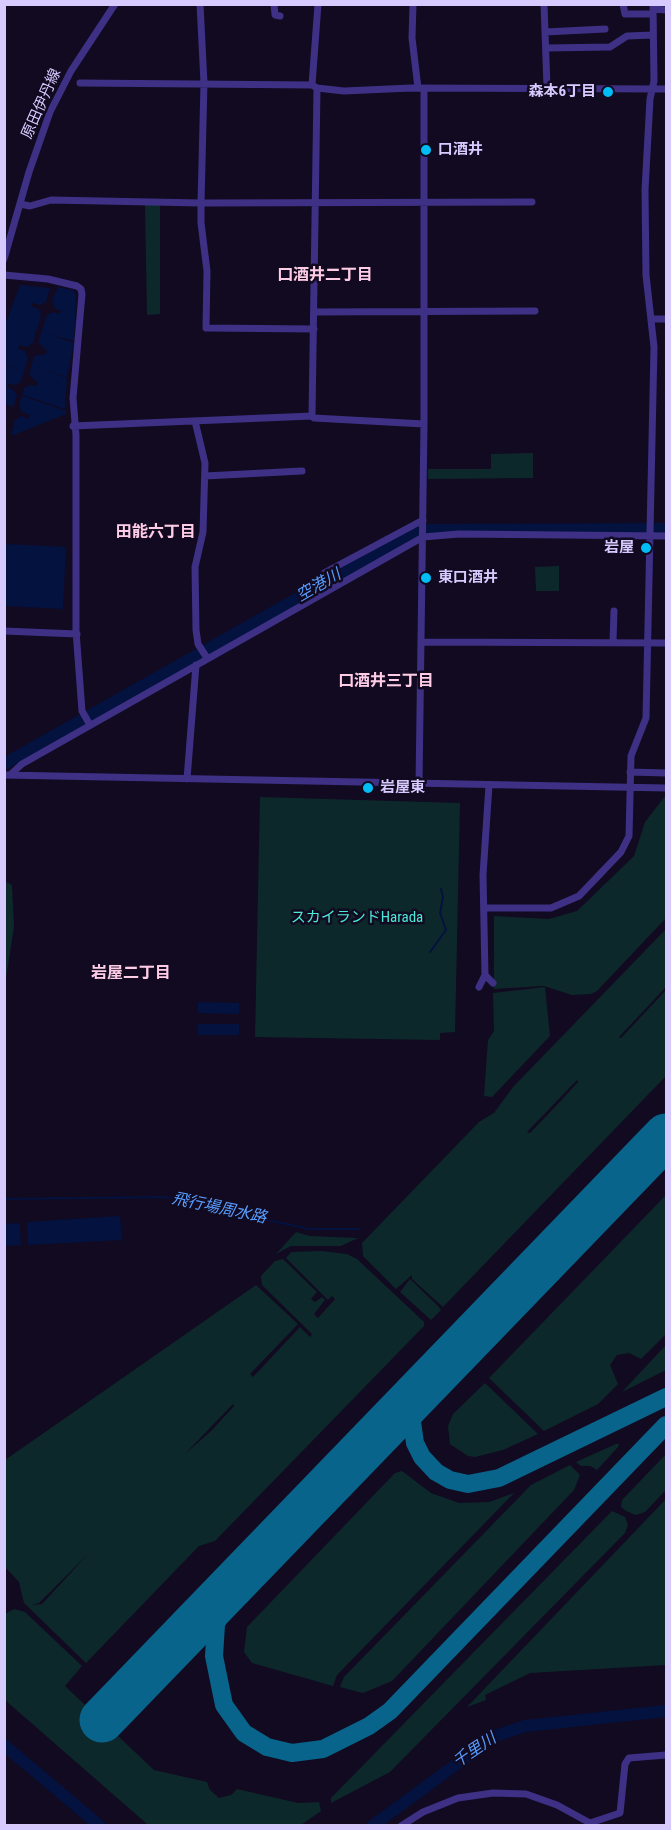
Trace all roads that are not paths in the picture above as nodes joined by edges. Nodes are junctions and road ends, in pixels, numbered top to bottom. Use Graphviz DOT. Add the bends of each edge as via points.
graph roads {
  1 [pos="115,4"];
  2 [pos="200,4"];
  3 [pos="274,4"];
  4 [pos="318,4"];
  5 [pos="413,4"];
  6 [pos="544,4"];
  7 [pos="623,4"];
  8 [pos="653,9"];
  9 [pos="666,10"];
  10 [pos="275,16"];
  11 [pos="602,28"];
  12 [pos="546,32"];
  13 [pos="653,35"];
  14 [pos="546,48"];
  15 [pos="80,83"];
  16 [pos="204,83"];
  17 [pos="314,86"];
  18 [pos="547,87"];
  19 [pos="421,88"];
  20 [pos="651,88"];
  21 [pos="666,88"];
  22 [pos="532,202"];
  23 [pos="201,203"];
  24 [pos="315,203"];
  25 [pos="424,203"];
  26 [pos="20,204"];
  27 [pos="4,259"];
  28 [pos="4,275"];
  29 [pos="423,311"];
  30 [pos="535,311"];
  31 [pos="314,312"];
  32 [pos="652,319"];
  33 [pos="666,319"];
  34 [pos="314,329"];
  35 [pos="312,416"];
  36 [pos="195,421"];
  37 [pos="424,424"];
  38 [pos="73,426"];
  39 [pos="302,471"];
  40 [pos="205,476"];
  41 [pos="423,522"];
  42 [pos="650,534"];
  43 [pos="423,535"];
  44 [pos="666,536"];
  45 [pos="324,573"];
  46 [pos="614,611"];
  47 [pos="4,631"];
  48 [pos="77,634"];
  49 [pos="613,641"];
  50 [pos="422,642"];
  51 [pos="648,642"];
  52 [pos="666,643"];
  53 [pos="206,657"];
  54 [pos="196,665"];
  55 [pos="89,724"];
  56 [pos="630,772"];
  57 [pos="666,773"];
  58 [pos="7,775"];
  59 [pos="188,779"];
  60 [pos="419,784"];
  61 [pos="489,785"];
  62 [pos="630,788"];
  63 [pos="666,788"];
  64 [pos="484,908"];
  65 [pos="485,975"];
  66 [pos="493,983"];
  67 [pos="479,987"];
  68 [pos="666,1755"];
  69 [pos="591,1824"];
  70 [pos="401,1826"];
  1 -- 26 [label="street, 原田伊丹線" via="58,96 36,149"];
  2 -- 16 [label="street"];
  3 -- 10 [label="street"];
  4 -- 17 [label="street"];
  5 -- 19 [label="street" via="412,38"];
  6 -- 12 [label="street"];
  7 -- 8 [label="street" via="625,14"];
  8 -- 9 [label="street"];
  8 -- 13 [label="street"];
  11 -- 12 [label="street"];
  12 -- 14 [label="street"];
  13 -- 14 [label="street" via="627,36 610,47"];
  13 -- 20 [label="street"];
  14 -- 18 [label="street"];
  15 -- 16 [label="street"];
  16 -- 17 [label="street"];
  16 -- 23 [label="street"];
  17 -- 19 [label="street" via="344,91"];
  17 -- 24 [label="street"];
  18 -- 19 [label="street"];
  18 -- 20 [label="street"];
  19 -- 25 [label="street"];
  20 -- 21 [label="street"];
  20 -- 32 [label="street" via="645,190 646,275"];
  22 -- 25 [label="street"];
  23 -- 24 [label="street"];
  23 -- 26 [label="street" via="51,200 30,206"];
  23 -- 34 [label="street" via="207,271 206,328"];
  24 -- 25 [label="street"];
  24 -- 31 [label="street"];
  25 -- 29 [label="street"];
  26 -- 27 [label="street, 原田伊丹線"];
  28 -- 38 [label="street" via="48,279 81,289"];
  29 -- 30 [label="street"];
  29 -- 31 [label="street"];
  29 -- 37 [label="street"];
  31 -- 34 [label="street"];
  32 -- 33 [label="street"];
  32 -- 42 [label="street"];
  34 -- 35 [label="street"];
  35 -- 36 [label="street"];
  35 -- 37 [label="street"];
  36 -- 38 [label="street"];
  36 -- 40 [label="street" via="203,444"];
  37 -- 41 [label="street"];
  38 -- 48 [label="street"];
  39 -- 40 [label="street"];
  40 -- 53 [label="street" via="203,532 195,567 196,630"];
  41 -- 43 [label="street"];
  41 -- 45 [label="street"];
  42 -- 43 [label="street"];
  42 -- 44 [label="street"];
  42 -- 51 [label="street"];
  43 -- 50 [label="street"];
  43 -- 53 [label="street"];
  46 -- 49 [label="street"];
  47 -- 48 [label="street"];
  48 -- 55 [label="street" via="83,713"];
  49 -- 50 [label="street"];
  49 -- 51 [label="street"];
  50 -- 60 [label="street"];
  51 -- 52 [label="street"];
  51 -- 56 [label="street" via="646,718 631,756"];
  53 -- 54 [label="street"];
  54 -- 55 [label="street"];
  54 -- 59 [label="street"];
  55 -- 58 [label="street"];
  56 -- 57 [label="street"];
  56 -- 62 [label="street"];
  58 -- 59 [label="street"];
  59 -- 60 [label="street"];
  60 -- 61 [label="street"];
  61 -- 62 [label="street"];
  61 -- 64 [label="street"];
  62 -- 63 [label="street"];
  62 -- 64 [label="street" via="627,841 579,896 550,908"];
  64 -- 65 [label="street"];
  65 -- 66 [label="street"];
  65 -- 67 [label="street"];
  68 -- 69 [label="street" via="629,1758 620,1813"];
  69 -- 70 [label="street" via="557,1804 526,1794 493,1793 458,1798"];
}
